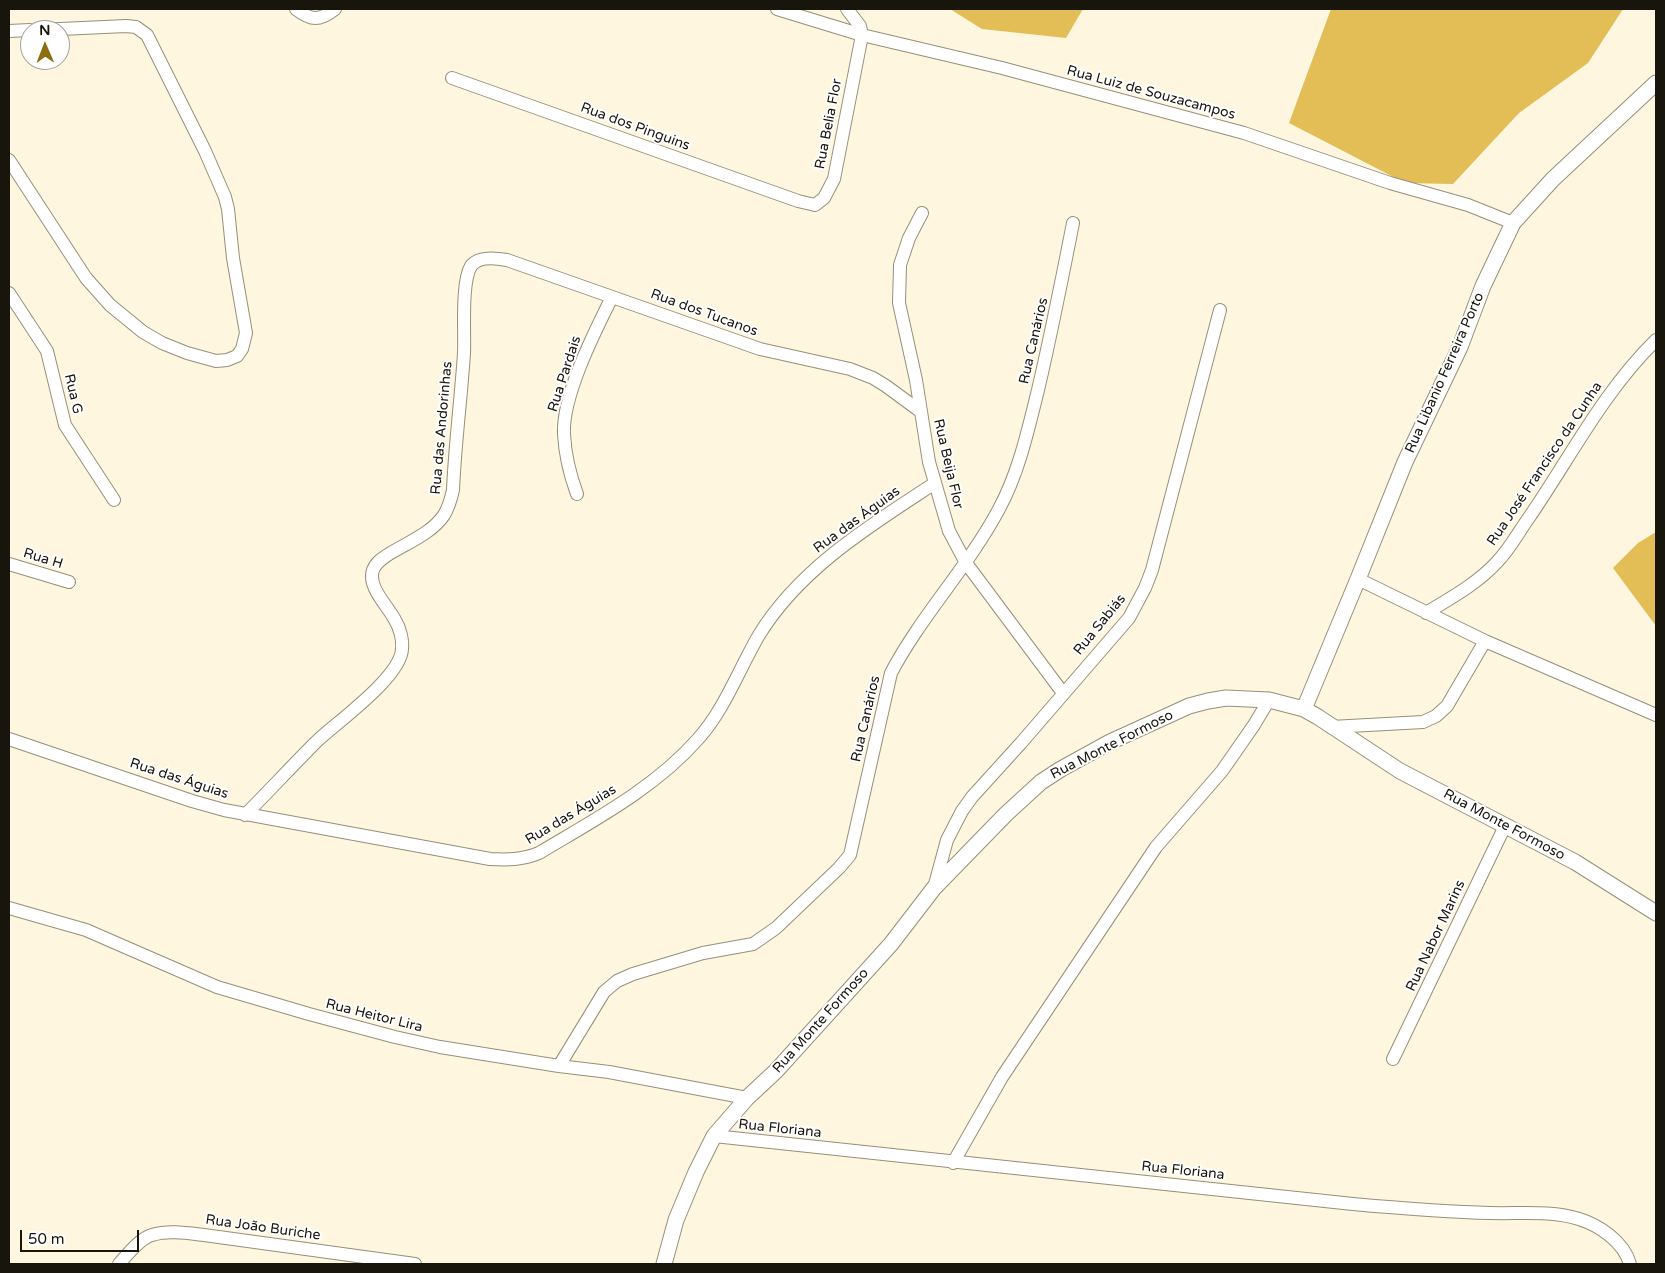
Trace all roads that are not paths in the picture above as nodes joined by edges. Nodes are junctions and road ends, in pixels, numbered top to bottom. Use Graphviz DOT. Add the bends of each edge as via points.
graph roads {
  1 [pos="296,9"];
  2 [pos="335,9"];
  3 [pos="777,9"];
  4 [pos="847,9"];
  5 [pos="70,29"];
  6 [pos="862,34"];
  7 [pos="452,78"];
  8 [pos="1656,83"];
  9 [pos="9,160"];
  10 [pos="807,204"];
  11 [pos="922,213"];
  12 [pos="1073,223"];
  13 [pos="1513,223"];
  14 [pos="472,264"];
  15 [pos="9,293"];
  16 [pos="612,297"];
  17 [pos="1220,310"];
  18 [pos="1656,340"];
  19 [pos="920,411"];
  20 [pos="935,483"];
  21 [pos="577,494"];
  22 [pos="114,500"];
  23 [pos="966,563"];
  24 [pos="9,564"];
  25 [pos="1358,579"];
  26 [pos="69,582"];
  27 [pos="1426,613"];
  28 [pos="1485,641"];
  29 [pos="1063,693"];
  30 [pos="1269,700"];
  31 [pos="1304,709"];
  32 [pos="1656,715"];
  33 [pos="1331,727"];
  34 [pos="9,739"];
  35 [pos="245,815"];
  36 [pos="1505,826"];
  37 [pos="934,888"];
  38 [pos="9,908"];
  39 [pos="1656,913"];
  40 [pos="1393,1059"];
  41 [pos="559,1066"];
  42 [pos="747,1098"];
  43 [pos="714,1136"];
  44 [pos="953,1163"];
  45 [pos="119,1264"];
  46 [pos="415,1264"];
  47 [pos="664,1264"];
  48 [pos="1630,1264"];
  1 -- 2 [label="street" via="312,19"];
  3 -- 6 [label="street, Rua Luiz de Souzacampos"];
  4 -- 6 [label="street"];
  5 -- 9 [label="street" via="126,26 136,27 147,35 225,198 246,332 237,356 216,361 162,343 110,305 86,278"];
  6 -- 10 [label="street, Rua Belia Flor" via="834,179 820,203"];
  6 -- 13 [label="street, Rua Luiz de Souzacampos" via="1244,133 1390,183 1468,205"];
  7 -- 10 [label="street, Rua dos Pinguins"];
  8 -- 13 [label="street, Rua Libanio Ferreira Porto" via="1554,179"];
  11 -- 19 [label="street, Rua Beija Flor" via="909,238 898,283 901,317"];
  12 -- 23 [label="street, Rua Canários" via="1055,318 1020,457 1000,507"];
  13 -- 25 [label="street, Rua Libanio Ferreira Porto" via="1483,286 1460,347 1404,462"];
  14 -- 16 [label="street, Rua dos Tucanos" via="492,258 507,260"];
  14 -- 35 [label="street, Rua das Andorinhas" via="467,275 464,353 450,504 435,525 380,560 372,576 375,589 397,622 403,643 402,654 377,688 317,741"];
  15 -- 22 [label="street, Rua G" via="47,351 65,425"];
  16 -- 19 [label="street, Rua dos Tucanos" via="760,349 861,373 886,386"];
  16 -- 21 [label="street, Rua Pardais" via="584,355 564,422 566,450"];
  17 -- 29 [label="street, Rua Sabiás" via="1145,588 1128,618"];
  18 -- 27 [label="street, Rua José Francisco da Cunha" via="1614,387 1498,562 1454,597"];
  19 -- 20 [label="street, Rua Beija Flor"];
  20 -- 23 [label="street, Rua Beija Flor" via="949,531"];
  20 -- 35 [label="street, Rua das Águias" via="869,527 792,592 760,635 711,724 663,772 614,809 539,853 527,858 490,859"];
  23 -- 29 [label="street, Rua Beija Flor"];
  23 -- 41 [label="street, Rua Canários" via="891,673 850,855 798,909 758,941 695,955 617,981 604,992"];
  24 -- 26 [label="street, Rua H"];
  25 -- 27 [label="street"];
  25 -- 31 [label="street, Rua Libanio Ferreira Porto"];
  27 -- 28 [label="street"];
  28 -- 32 [label="street"];
  28 -- 33 [label="street" via="1447,706 1436,716 1423,722"];
  29 -- 37 [label="street, Rua Sabiás" via="962,811 947,840"];
  30 -- 31 [label="street, Rua Monte Formoso"];
  30 -- 37 [label="street, Rua Monte Formoso" via="1226,698 1190,706 1110,742 1061,769 1026,795"];
  30 -- 44 [label="street" via="1222,771 1156,847 1002,1077"];
  31 -- 33 [label="street, Rua Monte Formoso"];
  33 -- 36 [label="street, Rua Monte Formoso" via="1400,771"];
  34 -- 35 [label="street, Rua das Águias" via="192,801"];
  36 -- 39 [label="street, Rua Monte Formoso" via="1575,862"];
  36 -- 40 [label="street, Rua Nabor Marins"];
  37 -- 42 [label="street, Rua Monte Formoso" via="892,944 776,1071"];
  38 -- 41 [label="street, Rua Heitor Lira" via="86,930 217,987 309,1014 440,1047"];
  41 -- 42 [label="street, Rua Heitor Lira"];
  42 -- 43 [label="street, Rua Monte Formoso"];
  43 -- 44 [label="street, Rua Floriana"];
  43 -- 47 [label="street, Rua Monte Formoso" via="676,1220"];
  44 -- 48 [label="street, Rua Floriana" via="1364,1205 1560,1214 1578,1218 1602,1230 1622,1249"];
  45 -- 46 [label="street, Rua João Buriche" via="150,1235 172,1232"];
}
